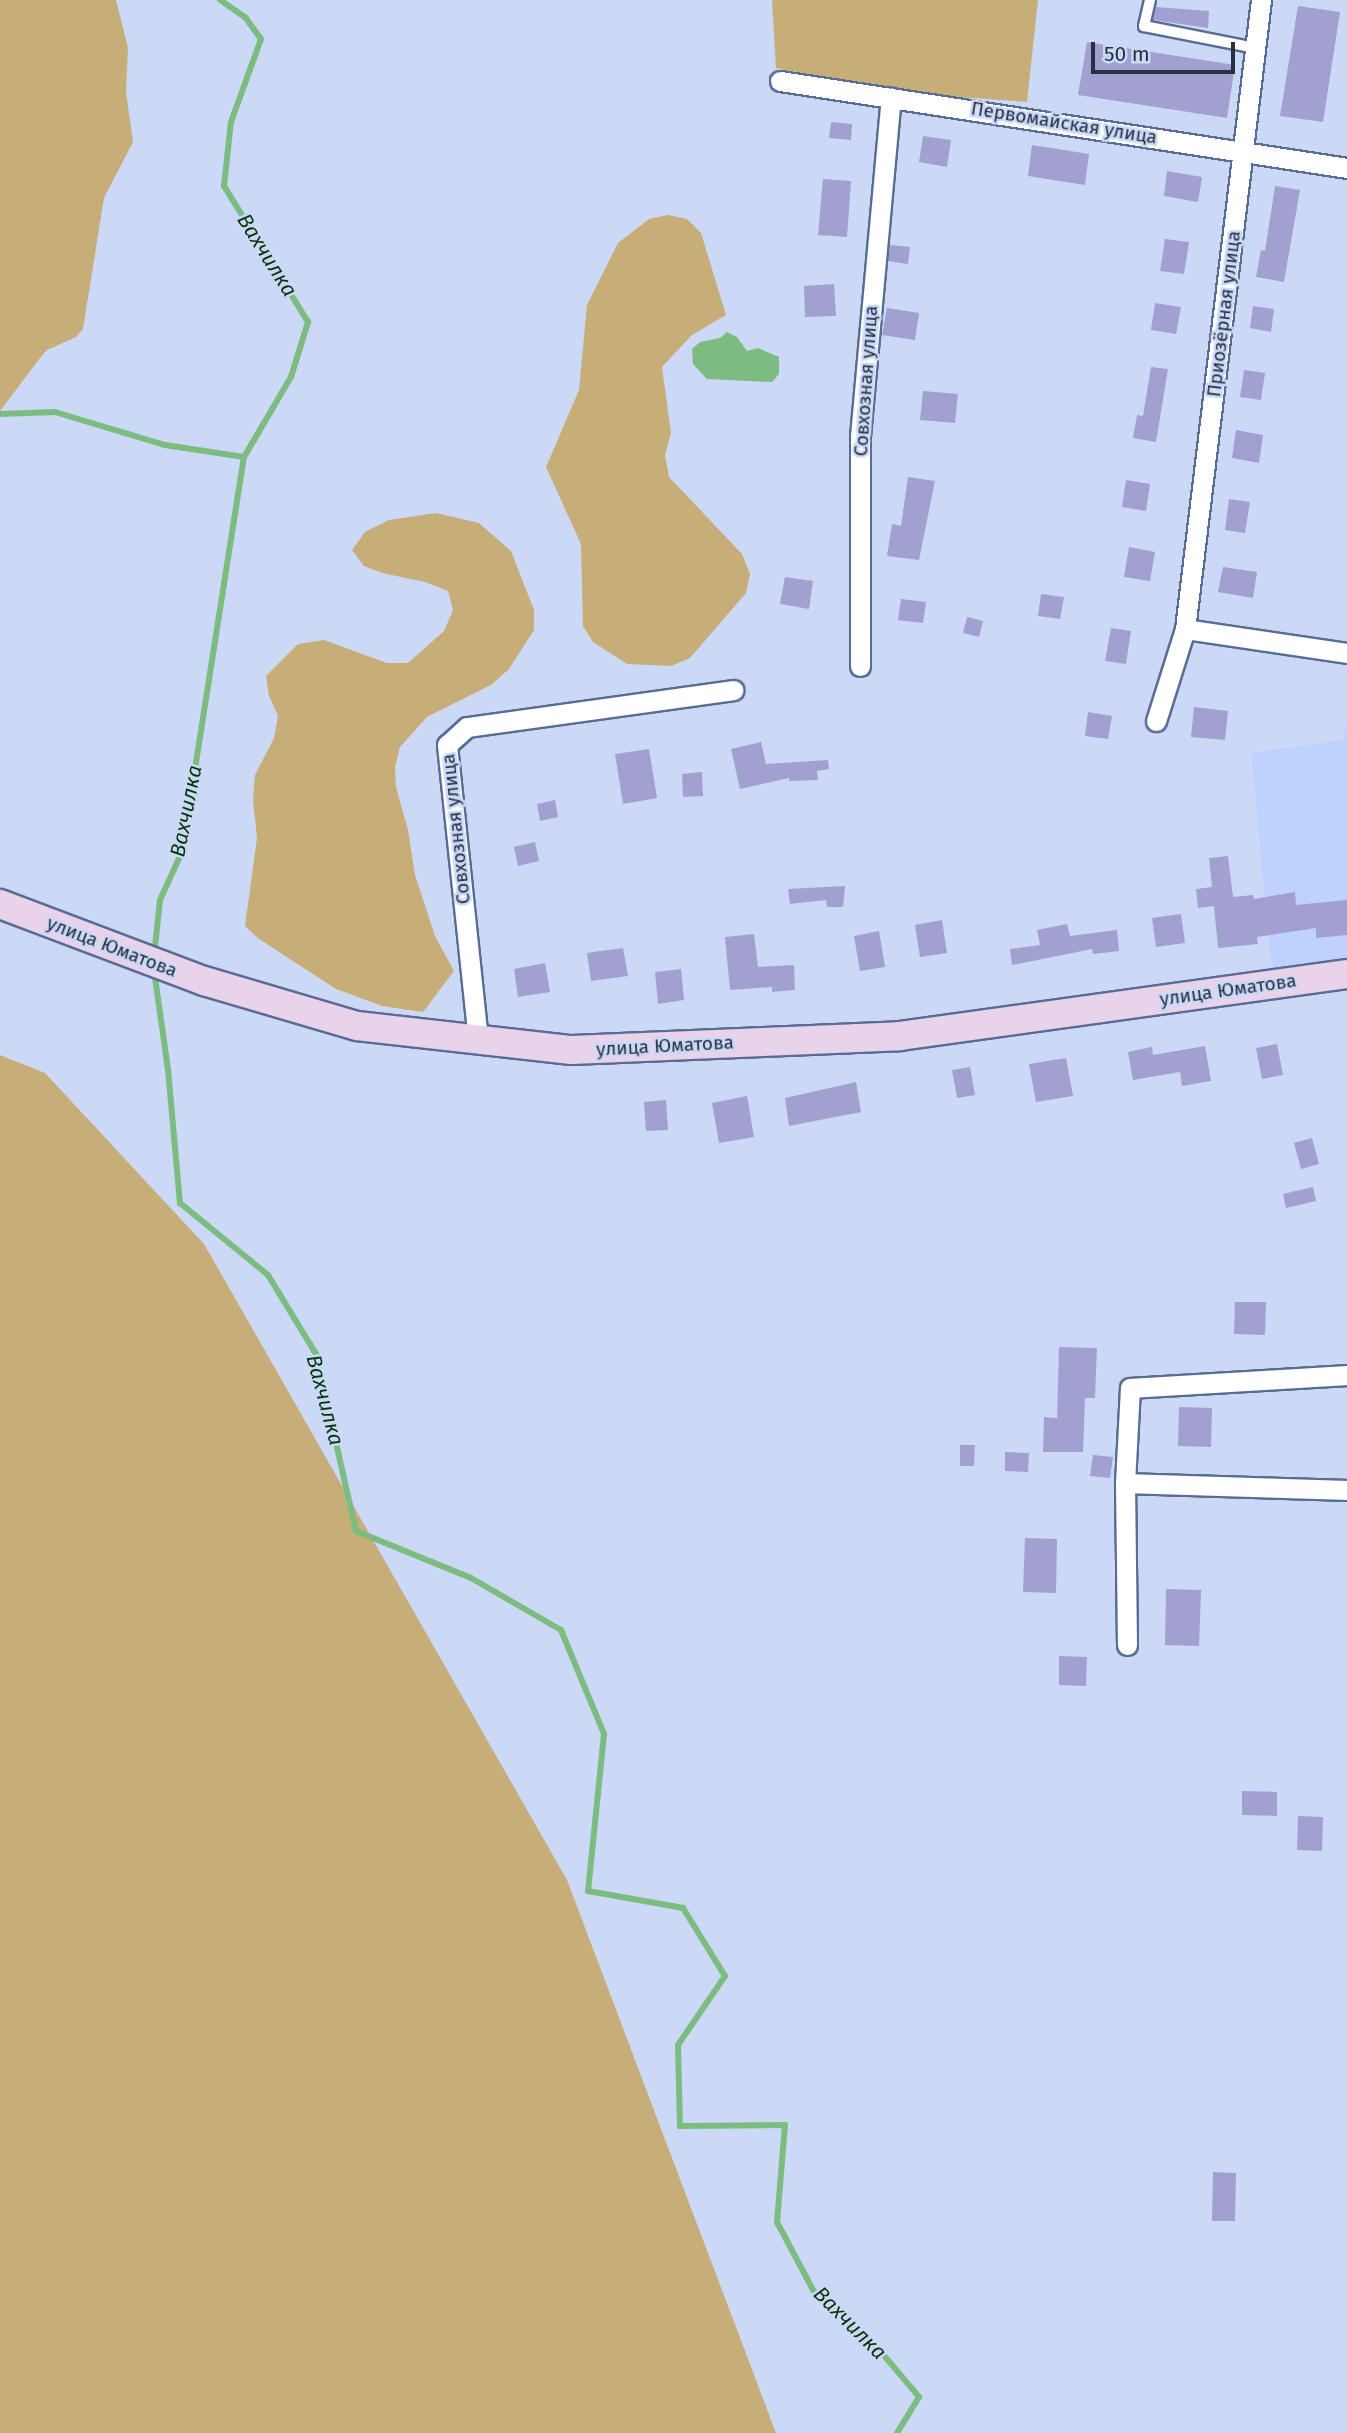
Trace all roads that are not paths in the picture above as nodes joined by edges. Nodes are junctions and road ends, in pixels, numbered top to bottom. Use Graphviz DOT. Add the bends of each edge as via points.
graph roads {
  1 [pos="1150,0"];
  2 [pos="1261,0"];
  3 [pos="1255,48"];
  4 [pos="780,81"];
  5 [pos="891,97"];
  6 [pos="1244,150"];
  7 [pos="1347,168"];
  8 [pos="1185,629"];
  9 [pos="1347,653"];
  10 [pos="860,666"];
  11 [pos="733,690"];
  12 [pos="1156,722"];
  13 [pos="0,904"];
  14 [pos="1347,974"];
  15 [pos="478,1040"];
  16 [pos="1347,1375"];
  17 [pos="1125,1483"];
  18 [pos="1347,1490"];
  19 [pos="1127,1645"];
  1 -- 3 [label="lane" via="1144,26"];
  2 -- 3 [label="street, Приозёрная улица"];
  3 -- 6 [label="street, Приозёрная улица"];
  4 -- 5 [label="street, Первомайская улица"];
  5 -- 6 [label="street, Первомайская улица"];
  5 -- 10 [label="street, Совхозная улица" via="860,436"];
  6 -- 7 [label="street, Первомайская улица"];
  6 -- 8 [label="street, Приозёрная улица"];
  8 -- 9 [label="street"];
  8 -- 12 [label="street, Приозёрная улица"];
  11 -- 15 [label="street, Совхозная улица" via="467,727 447,745"];
  13 -- 15 [label="main road, улица Юматова" via="204,981 356,1026"];
  14 -- 15 [label="main road, улица Юматова" via="900,1036 572,1051"];
  16 -- 17 [label="street" via="1130,1388"];
  17 -- 18 [label="street"];
  17 -- 19 [label="street"];
}
